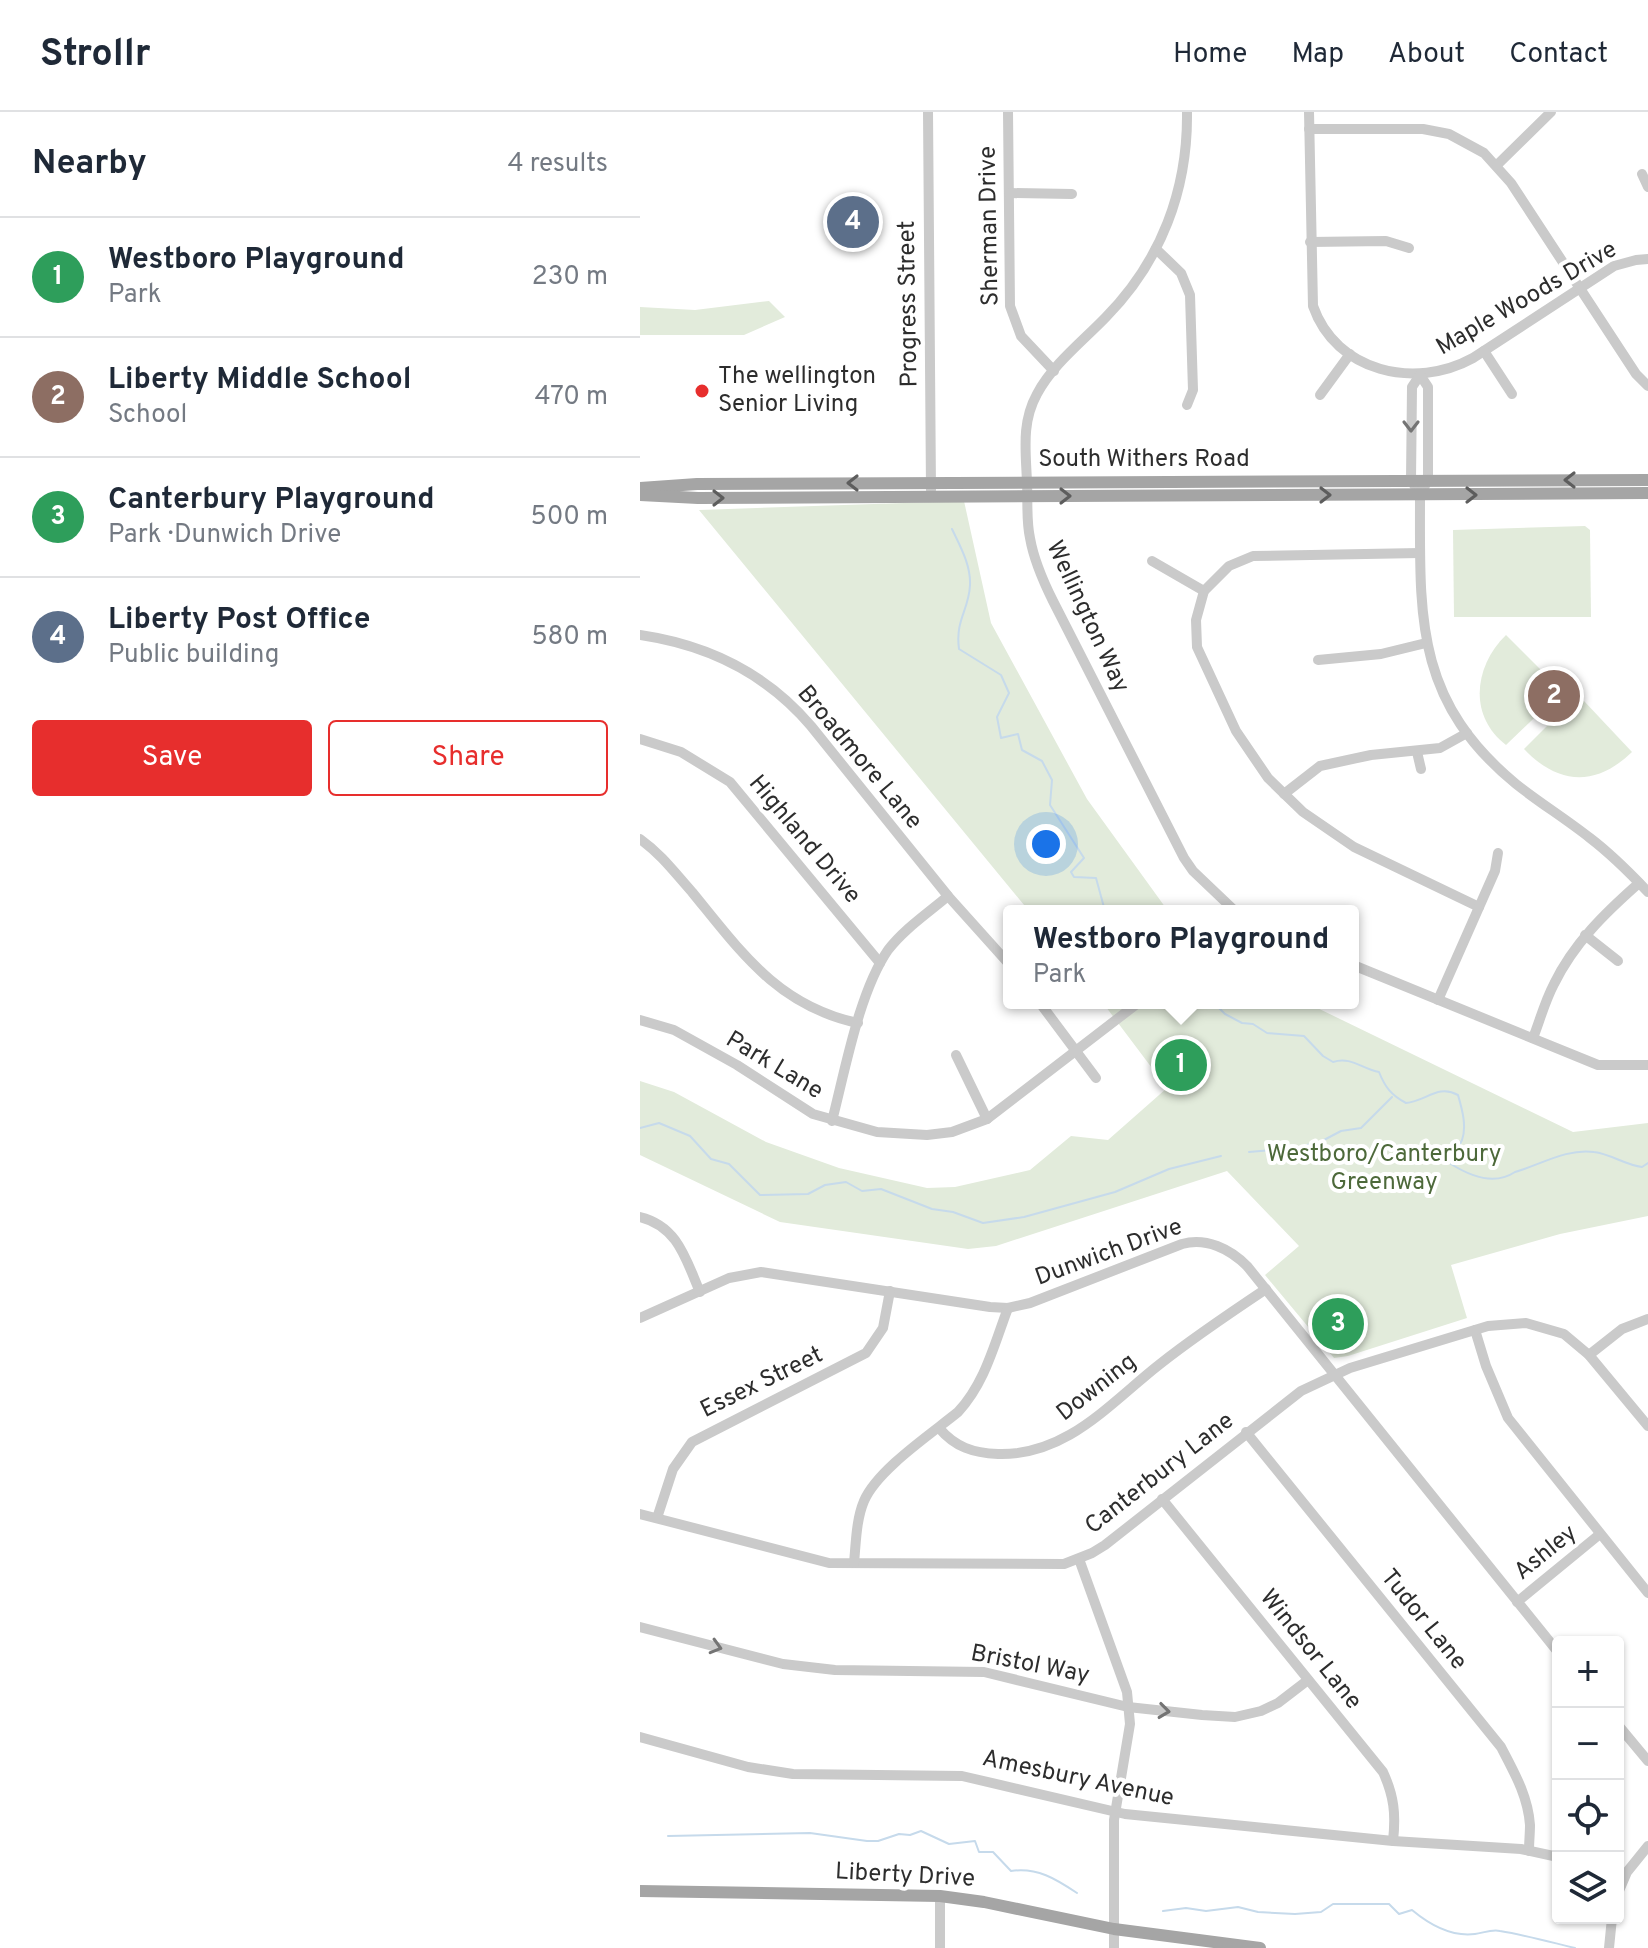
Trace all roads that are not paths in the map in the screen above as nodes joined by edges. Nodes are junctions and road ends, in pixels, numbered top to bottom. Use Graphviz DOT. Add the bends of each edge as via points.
graph roads {
  1 [pos="928,112"];
  2 [pos="1008,112"];
  3 [pos="1187,112"];
  4 [pos="1309,112"];
  5 [pos="1551,112"];
  6 [pos="1309,129"];
  7 [pos="1497,165"];
  8 [pos="1642,174"];
  9 [pos="1648,187"];
  10 [pos="1009,193"];
  11 [pos="1072,194"];
  12 [pos="1310,242"];
  13 [pos="1409,248"];
  14 [pos="1156,249"];
  15 [pos="1648,259"];
  16 [pos="1580,288"];
  17 [pos="1484,351"];
  18 [pos="1350,354"];
  19 [pos="1054,371"];
  20 [pos="1420,375"];
  21 [pos="1648,386"];
  22 [pos="1512,394"];
  23 [pos="1320,395"];
  24 [pos="1187,405"];
  25 [pos="1411,480"];
  26 [pos="1428,480"];
  27 [pos="1648,480"];
  28 [pos="640,488"];
  29 [pos="1027,489"];
  30 [pos="931,490"];
  31 [pos="1648,493"];
  32 [pos="640,495"];
  33 [pos="1420,495"];
  34 [pos="1420,553"];
  35 [pos="1152,561"];
  36 [pos="1204,591"];
  37 [pos="640,635"];
  38 [pos="1426,643"];
  39 [pos="1318,660"];
  40 [pos="1467,733"];
  41 [pos="640,739"];
  42 [pos="1417,752"];
  43 [pos="1421,769"];
  44 [pos="1284,794"];
  45 [pos="640,839"];
  46 [pos="1498,853"];
  47 [pos="1639,883"];
  48 [pos="1648,892"];
  49 [pos="948,896"];
  50 [pos="1229,905"];
  51 [pos="1479,907"];
  52 [pos="1585,935"];
  53 [pos="1003,957"];
  54 [pos="1618,961"];
  55 [pos="880,963"];
  56 [pos="1359,967"];
  57 [pos="1438,1000"];
  58 [pos="1045,1009"];
  59 [pos="1130,1009"];
  60 [pos="640,1020"];
  61 [pos="858,1023"];
  62 [pos="1533,1038"];
  63 [pos="1077,1049"];
  64 [pos="956,1055"];
  65 [pos="1648,1065"];
  66 [pos="1096,1078"];
  67 [pos="987,1119"];
  68 [pos="832,1121"];
  69 [pos="640,1217"];
  70 [pos="1266,1289"];
  71 [pos="890,1291"];
  72 [pos="700,1292"];
  73 [pos="1008,1308"];
  74 [pos="640,1318"];
  75 [pos="1648,1319"];
  76 [pos="1475,1330"];
  77 [pos="1589,1355"];
  78 [pos="1336,1374"];
  79 [pos="1648,1426"];
  80 [pos="939,1428"];
  81 [pos="1246,1432"];
  82 [pos="1162,1499"];
  83 [pos="640,1514"];
  84 [pos="657,1518"];
  85 [pos="1600,1534"];
  86 [pos="1079,1559"];
  87 [pos="854,1563"];
  88 [pos="1648,1593"];
  89 [pos="1517,1602"];
  90 [pos="640,1627"];
  91 [pos="1552,1645"];
  92 [pos="1308,1680"];
  93 [pos="1128,1707"];
  94 [pos="1624,1732"];
  95 [pos="640,1737"];
  96 [pos="1648,1761"];
  97 [pos="1115,1812"];
  98 [pos="1393,1841"];
  99 [pos="1648,1846"];
  100 [pos="1529,1851"];
  101 [pos="1552,1856"];
  102 [pos="1624,1877"];
  103 [pos="640,1891"];
  104 [pos="940,1896"];
  105 [pos="1611,1924"];
  106 [pos="1114,1929"];
  107 [pos="940,1948"];
  108 [pos="1114,1948"];
  109 [pos="1253,1948"];
  110 [pos="1260,1948"];
  111 [pos="1609,1948"];
  1 -- 30 [label="street, Progress Street"];
  2 -- 10 [label="street, Sherman Drive"];
  3 -- 14 [label="street, Wellington Way" via="1178,194"];
  4 -- 6 [label="street, Maple Woods Drive"];
  5 -- 7 [label="street"];
  6 -- 7 [label="street" via="1436,131 1473,146"];
  6 -- 12 [label="street, Maple Woods Drive"];
  7 -- 16 [label="street"];
  8 -- 9 [label="street"];
  10 -- 11 [label="street"];
  10 -- 19 [label="street, Sherman Drive" via="1012,317 1021,336"];
  12 -- 13 [label="street" via="1386,241"];
  12 -- 18 [label="street, Maple Woods Drive" via="1316,316"];
  14 -- 19 [label="street, Wellington Way" via="1123,299"];
  14 -- 24 [label="street" via="1181,273 1190,295 1193,390"];
  15 -- 16 [label="street, Maple Woods Drive" via="1624,262"];
  16 -- 17 [label="street, Maple Woods Drive"];
  16 -- 21 [label="street"];
  17 -- 20 [label="street, Maple Woods Drive" via="1448,370"];
  17 -- 22 [label="street"];
  18 -- 20 [label="street, Maple Woods Drive" via="1388,372"];
  18 -- 23 [label="street"];
  19 -- 29 [label="street, Wellington Way" via="1028,417"];
  20 -- 25 [label="street, one-way" via="1412,387"];
  20 -- 26 [label="street" via="1428,387"];
  25 -- 26 [label="main road, South Withers Road"];
  25 -- 29 [label="main road, South Withers Road"];
  25 -- 33 [label="street"];
  27 -- 26 [label="main road, South Withers Road, one-way"];
  26 -- 33 [label="street"];
  30 -- 28 [label="main road, South Withers Road, one-way" via="697,484"];
  29 -- 30 [label="main road, South Withers Road"];
  29 -- 33 [label="main road, South Withers Road, one-way"];
  29 -- 50 [label="street, Wellington Way" via="1037,568 1059,615 1184,858"];
  32 -- 30 [label="main road, South Withers Road, one-way"];
  33 -- 31 [label="main road, South Withers Road, one-way"];
  33 -- 34 [label="street"];
  34 -- 36 [label="street" via="1253,556 1229,566"];
  34 -- 38 [label="street"];
  35 -- 36 [label="street"];
  36 -- 44 [label="street" via="1196,620 1197,647 1236,731"];
  37 -- 49 [label="street, Broadmore Lane" via="708,651 775,690 811,726"];
  38 -- 39 [label="street"];
  38 -- 40 [label="street" via="1442,692"];
  40 -- 42 [label="street" via="1440,748"];
  40 -- 47 [label="street" via="1492,763"];
  41 -- 55 [label="street, Highland Drive" via="681,752 730,782"];
  42 -- 43 [label="street"];
  42 -- 44 [label="street" via="1320,766"];
  44 -- 51 [label="street" via="1354,847"];
  45 -- 61 [label="street" via="776,987 811,1008"];
  46 -- 51 [label="street"];
  47 -- 48 [label="street"];
  47 -- 52 [label="street"];
  49 -- 53 [label="street, Broadmore Lane"];
  49 -- 55 [label="street" via="906,930"];
  51 -- 57 [label="street"];
  52 -- 54 [label="street"];
  52 -- 62 [label="street" via="1552,987"];
  55 -- 61 [label="street"];
  56 -- 57 [label="street"];
  57 -- 62 [label="street"];
  58 -- 63 [label="street"];
  59 -- 63 [label="street, Park Lane"];
  60 -- 68 [label="street, Park Lane" via="674,1030 803,1109"];
  61 -- 68 [label="street"];
  62 -- 65 [label="street" via="1598,1065"];
  63 -- 66 [label="street"];
  63 -- 67 [label="street, Park Lane"];
  64 -- 67 [label="street"];
  67 -- 68 [label="street, Park Lane" via="927,1135 877,1132"];
  69 -- 72 [label="street" via="676,1238"];
  70 -- 73 [label="street, Dunwich Drive" via="1233,1255 1191,1241"];
  70 -- 78 [label="street, Dunwich Drive"];
  70 -- 80 [label="street, Downing" via="1191,1340 1074,1434 1048,1447 1014,1455 974,1452"];
  71 -- 72 [label="street, Dunwich Drive" via="761,1272 729,1278"];
  71 -- 73 [label="street, Dunwich Drive"];
  71 -- 84 [label="street, Essex Street" via="883,1328 866,1353 692,1442 673,1469"];
  72 -- 74 [label="street, Dunwich Drive"];
  73 -- 80 [label="street" via="978,1386"];
  75 -- 77 [label="street" via="1622,1329"];
  76 -- 77 [label="street, Canterbury Lane" via="1501,1323 1538,1324 1564,1334"];
  76 -- 78 [label="street, Canterbury Lane"];
  76 -- 85 [label="street" via="1508,1418"];
  77 -- 79 [label="street, Canterbury Lane"];
  78 -- 81 [label="street, Canterbury Lane" via="1301,1391"];
  78 -- 89 [label="street, Dunwich Drive"];
  80 -- 87 [label="street" via="869,1491 861,1509"];
  81 -- 82 [label="street, Canterbury Lane"];
  81 -- 100 [label="street, Tudor Lane" via="1501,1747 1527,1805"];
  82 -- 86 [label="street, Canterbury Lane"];
  82 -- 92 [label="street, Windsor Lane"];
  83 -- 84 [label="street, Canterbury Lane"];
  84 -- 87 [label="street, Canterbury Lane" via="817,1561"];
  85 -- 88 [label="street"];
  85 -- 89 [label="street, Ashley"];
  86 -- 87 [label="street, Canterbury Lane" via="1049,1565"];
  86 -- 93 [label="street"];
  89 -- 91 [label="street, Dunwich Drive"];
  90 -- 93 [label="street, Bristol Way, one-way" via="783,1664 984,1672"];
  93 -- 92 [label="street, Bristol Way, one-way" via="1235,1717 1273,1706"];
  92 -- 98 [label="street, Windsor Lane" via="1383,1772 1396,1813"];
  93 -- 97 [label="street" via="1130,1724"];
  94 -- 96 [label="street"];
  95 -- 97 [label="street, Amesbury Avenue" via="767,1771 962,1776"];
  97 -- 98 [label="street, Amesbury Avenue"];
  97 -- 106 [label="street"];
  98 -- 100 [label="street, Amesbury Avenue"];
  99 -- 102 [label="street"];
  100 -- 101 [label="street, Amesbury Avenue"];
  103 -- 104 [label="main road, Liberty Drive"];
  104 -- 106 [label="main road, Liberty Drive"];
  104 -- 107 [label="street"];
  105 -- 111 [label="street"];
  106 -- 108 [label="street"];
  106 -- 109 [label="main road, Liberty Drive"];
  109 -- 110 [label="main road, Liberty Drive"];
}
